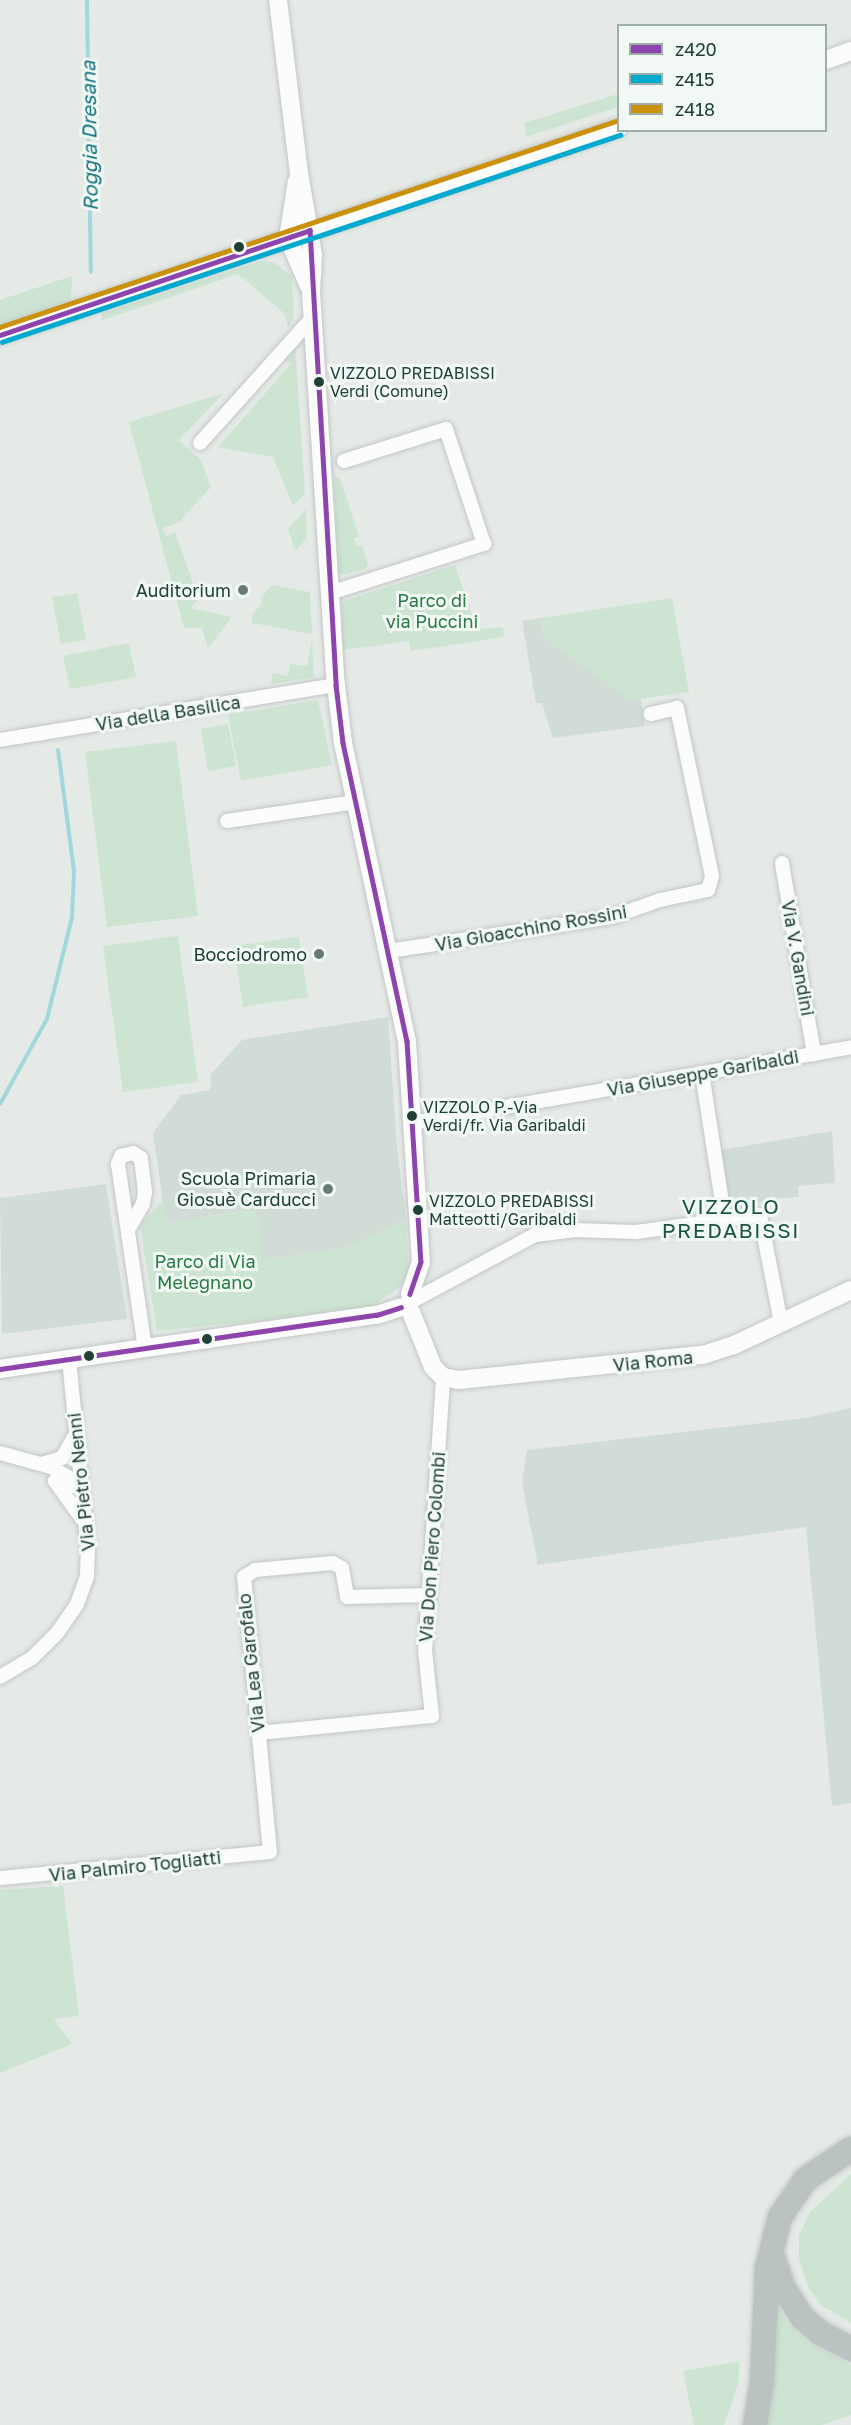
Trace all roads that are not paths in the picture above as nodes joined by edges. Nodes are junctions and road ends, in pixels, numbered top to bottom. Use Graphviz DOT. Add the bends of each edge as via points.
graph roads {
  1 [pos="278,0"];
  2 [pos="851,51"];
  3 [pos="827,59"];
  4 [pos="617,128"];
  5 [pos="298,173"];
  6 [pos="310,230"];
  7 [pos="288,238"];
  8 [pos="311,292"];
  9 [pos="312,318"];
  10 [pos="0,335"];
  11 [pos="200,443"];
  12 [pos="344,461"];
  13 [pos="330,593"];
  14 [pos="336,685"];
  15 [pos="651,714"];
  16 [pos="0,740"];
  17 [pos="356,802"];
  18 [pos="227,821"];
  19 [pos="782,863"];
  20 [pos="389,951"];
  21 [pos="851,1047"];
  22 [pos="814,1053"];
  23 [pos="702,1073"];
  24 [pos="413,1123"];
  25 [pos="725,1221"];
  26 [pos="129,1228"];
  27 [pos="851,1290"];
  28 [pos="409,1303"];
  29 [pos="781,1323"];
  30 [pos="145,1347"];
  31 [pos="69,1359"];
  32 [pos="0,1369"];
  33 [pos="443,1377"];
  34 [pos="75,1432"];
  35 [pos="0,1453"];
  36 [pos="24,1460"];
  37 [pos="41,1464"];
  38 [pos="55,1481"];
  39 [pos="81,1484"];
  40 [pos="86,1527"];
  41 [pos="428,1595"];
  42 [pos="0,1677"];
  43 [pos="258,1733"];
  44 [pos="270,1852"];
  45 [pos="0,1878"];
  46 [pos="851,2149"];
  47 [pos="772,2248"];
  48 [pos="851,2349"];
  49 [pos="755,2425"];
  1 -- 5 [label="street"];
  2 -- 3 [label="street"];
  4 -- 6 [label="street"];
  5 -- 6 [label="street"];
  5 -- 7 [label="street"];
  6 -- 7 [label="street"];
  6 -- 8 [label="street"];
  7 -- 8 [label="street"];
  7 -- 10 [label="street"];
  8 -- 9 [label="street"];
  9 -- 11 [label="street"];
  9 -- 13 [label="street"];
  12 -- 13 [label="street" via="446,429 484,544"];
  13 -- 14 [label="street"];
  14 -- 16 [label="street, Via della Basilica"];
  14 -- 17 [label="street"];
  15 -- 20 [label="street, Via Gioacchino Rossini" via="676,708 712,876 708,890 660,900 612,917"];
  17 -- 18 [label="street"];
  17 -- 20 [label="street"];
  19 -- 22 [label="street, Via V. Gandini"];
  20 -- 24 [label="street" via="406,1034"];
  21 -- 22 [label="street, Via Giuseppe Garibaldi"];
  22 -- 23 [label="street, Via Giuseppe Garibaldi"];
  23 -- 24 [label="street, Via Giuseppe Garibaldi"];
  23 -- 25 [label="street"];
  24 -- 28 [label="street" via="421,1262"];
  25 -- 28 [label="street" via="636,1232 574,1230 535,1235"];
  25 -- 29 [label="street" via="760,1215"];
  26 -- 26 [label="street" via="143,1204 145,1192 141,1158 132,1153 121,1156 118,1164"];
  26 -- 30 [label="street"];
  27 -- 29 [label="street, Via Roma"];
  28 -- 30 [label="street" via="377,1315"];
  28 -- 33 [label="street" via="431,1364"];
  29 -- 33 [label="street, Via Roma" via="734,1345 691,1357 513,1376 459,1380"];
  30 -- 31 [label="street"];
  31 -- 32 [label="street"];
  31 -- 34 [label="street, Via Pietro Nenni"];
  33 -- 41 [label="street, Via Don Piero Colombi"];
  34 -- 37 [label="street" via="66,1455"];
  34 -- 39 [label="street, Via Pietro Nenni"];
  35 -- 36 [label="street"];
  36 -- 37 [label="street"];
  36 -- 38 [label="street"];
  37 -- 39 [label="street" via="71,1475"];
  38 -- 39 [label="street" via="72,1486"];
  38 -- 40 [label="street"];
  39 -- 40 [label="street, Via Pietro Nenni"];
  40 -- 42 [label="street, Via Pietro Nenni" via="88,1563 77,1604 46,1645"];
  41 -- 43 [label="street, Via Don Piero Colombi" via="425,1651 432,1716"];
  41 -- 43 [label="street, Via Lea Garofalo" via="347,1597 342,1568 333,1563 248,1572 243,1583"];
  43 -- 44 [label="street, Via Lea Garofalo"];
  44 -- 45 [label="street, Via Palmiro Togliatti"];
  46 -- 47 [label="highway" via="821,2165 791,2197 780,2217"];
  47 -- 48 [label="highway" via="791,2303 820,2333"];
  47 -- 49 [label="highway"];
}
